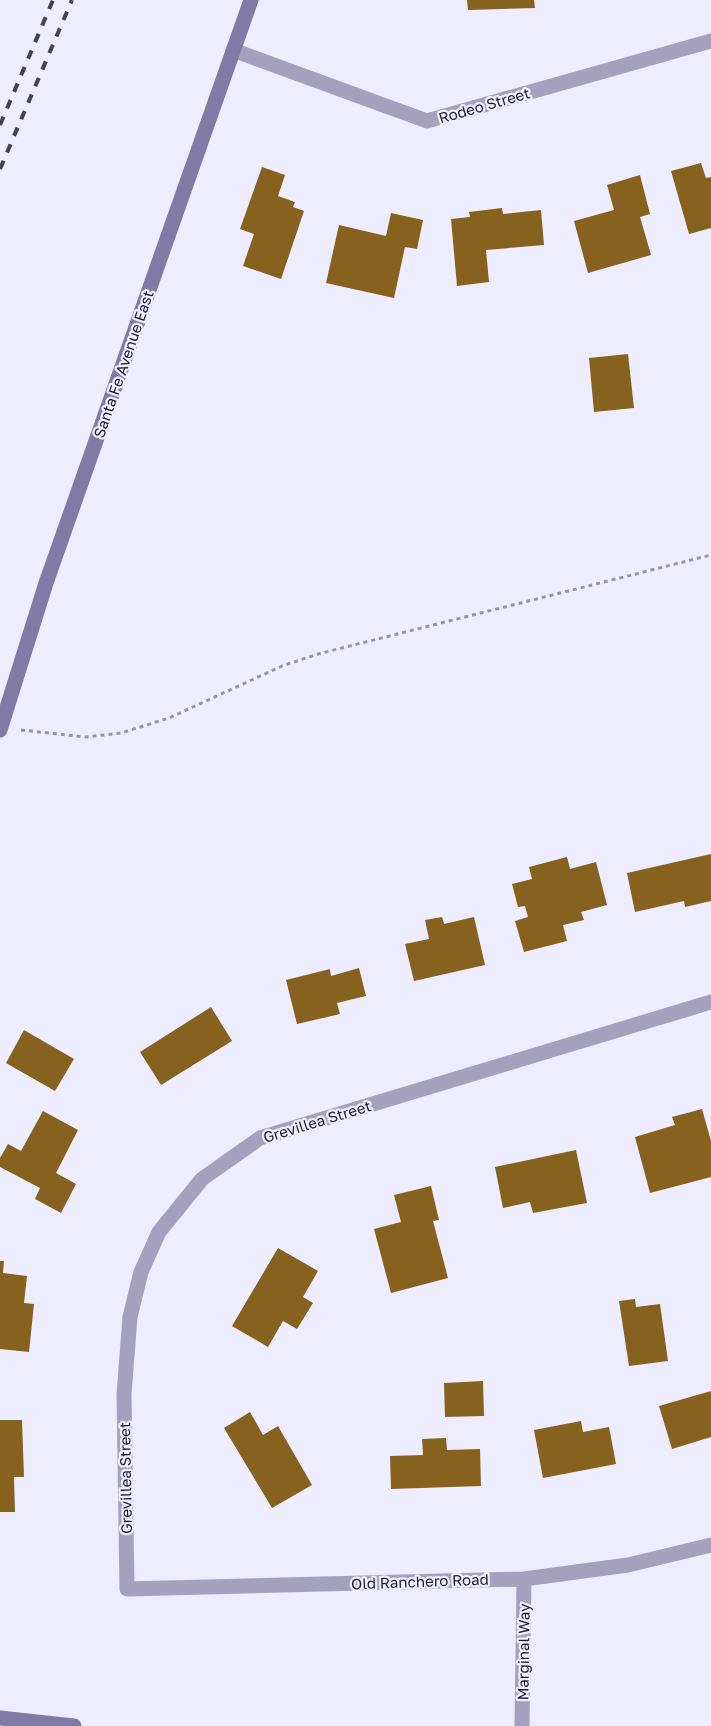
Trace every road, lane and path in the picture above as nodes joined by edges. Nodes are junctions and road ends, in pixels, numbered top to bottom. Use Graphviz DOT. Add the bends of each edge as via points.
graph roads {
  1 [pos="251,0"];
  2 [pos="711,41"];
  3 [pos="233,50"];
  4 [pos="711,555"];
  5 [pos="0,729"];
  6 [pos="711,1002"];
  7 [pos="711,1545"];
  8 [pos="524,1579"];
  9 [pos="127,1589"];
  10 [pos="0,1718"];
  11 [pos="74,1726"];
  12 [pos="522,1726"];
  1 -- 3 [label="street, Santa Fe Avenue East"];
  2 -- 3 [label="street, Rodeo Street" via="427,121"];
  3 -- 5 [label="street, Santa Fe Avenue East" via="46,582"];
  4 -- 5 [label="path" via="318,654 282,666 169,718 121,733 86,737"];
  6 -- 9 [label="street, Grevillea Street" via="260,1138 202,1179 159,1232 141,1272 130,1317 124,1394"];
  7 -- 8 [label="street, Old Ranchero Road" via="628,1565"];
  8 -- 9 [label="street, Old Ranchero Road"];
  8 -- 12 [label="street, Marginal Way"];
  10 -- 11 [label="street"];
}
